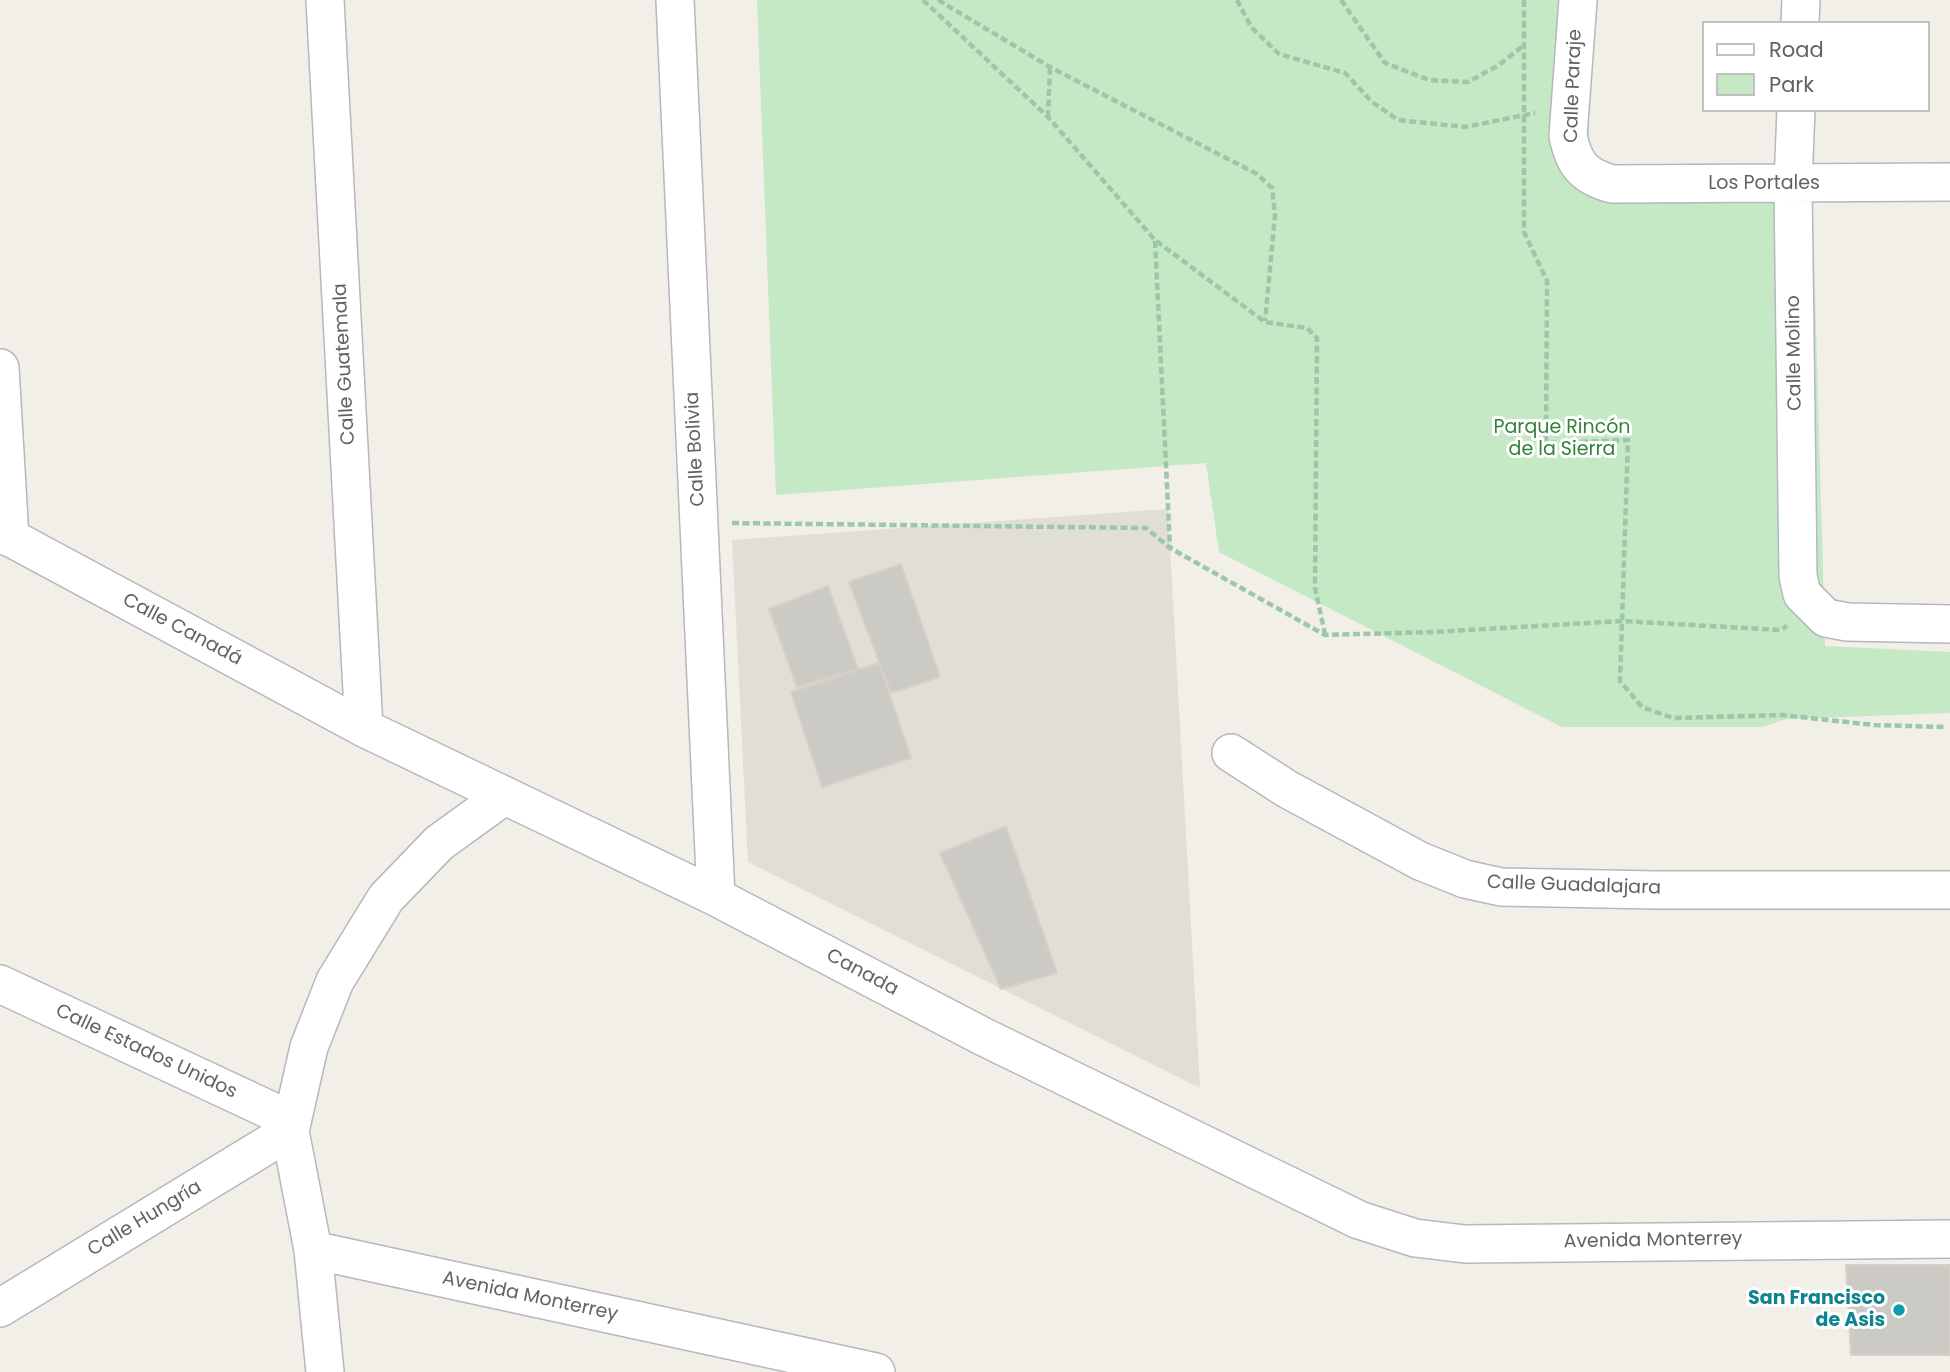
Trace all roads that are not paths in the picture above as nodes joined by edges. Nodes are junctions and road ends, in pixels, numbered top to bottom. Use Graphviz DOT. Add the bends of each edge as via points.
graph roads {
  1 [pos="325,0"];
  2 [pos="676,0"];
  3 [pos="1578,0"];
  4 [pos="1801,0"];
  5 [pos="1800,21"];
  6 [pos="1796,112"];
  7 [pos="1582,169"];
  8 [pos="1950,182"];
  9 [pos="1793,184"];
  10 [pos="0,368"];
  11 [pos="5,535"];
  12 [pos="1950,624"];
  13 [pos="365,728"];
  14 [pos="1231,754"];
  15 [pos="504,796"];
  16 [pos="1950,890"];
  17 [pos="716,897"];
  18 [pos="0,984"];
  19 [pos="291,1125"];
  20 [pos="1359,1220"];
  21 [pos="1950,1239"];
  22 [pos="313,1250"];
  23 [pos="0,1308"];
  24 [pos="749,1358"];
  25 [pos="818,1365"];
  26 [pos="325,1372"];
  27 [pos="876,1372"];
  1 -- 13 [label="street, Calle Guatemala"];
  2 -- 17 [label="street, Calle Bolivia"];
  3 -- 7 [label="street, Calle Paraje" via="1569,136 1572,154"];
  4 -- 5 [label="street"];
  6 -- 9 [label="street, Calle Molino"];
  7 -- 9 [label="street, Los Portales" via="1612,184"];
  8 -- 9 [label="street, Los Portales"];
  9 -- 12 [label="street, Calle Molino" via="1798,576 1809,601 1826,618"];
  10 -- 11 [label="street"];
  11 -- 13 [label="street, Calle Canadá"];
  13 -- 15 [label="street, Canada"];
  14 -- 16 [label="street, Calle Guadalajara" via="1420,861 1501,887"];
  15 -- 17 [label="street, Canada"];
  15 -- 19 [label="street" via="439,844 386,898 335,981 309,1047"];
  17 -- 20 [label="street, Canada" via="982,1036"];
  18 -- 19 [label="street, Calle Estados Unidos"];
  19 -- 22 [label="street"];
  19 -- 23 [label="street, Calle Hungría"];
  20 -- 21 [label="street, Avenida Monterrey" via="1415,1238 1465,1244"];
  22 -- 24 [label="street, Avenida Monterrey"];
  22 -- 26 [label="street"];
  24 -- 25 [label="street, Avenida Monterrey"];
  25 -- 27 [label="street, Avenida Monterrey"];
}
